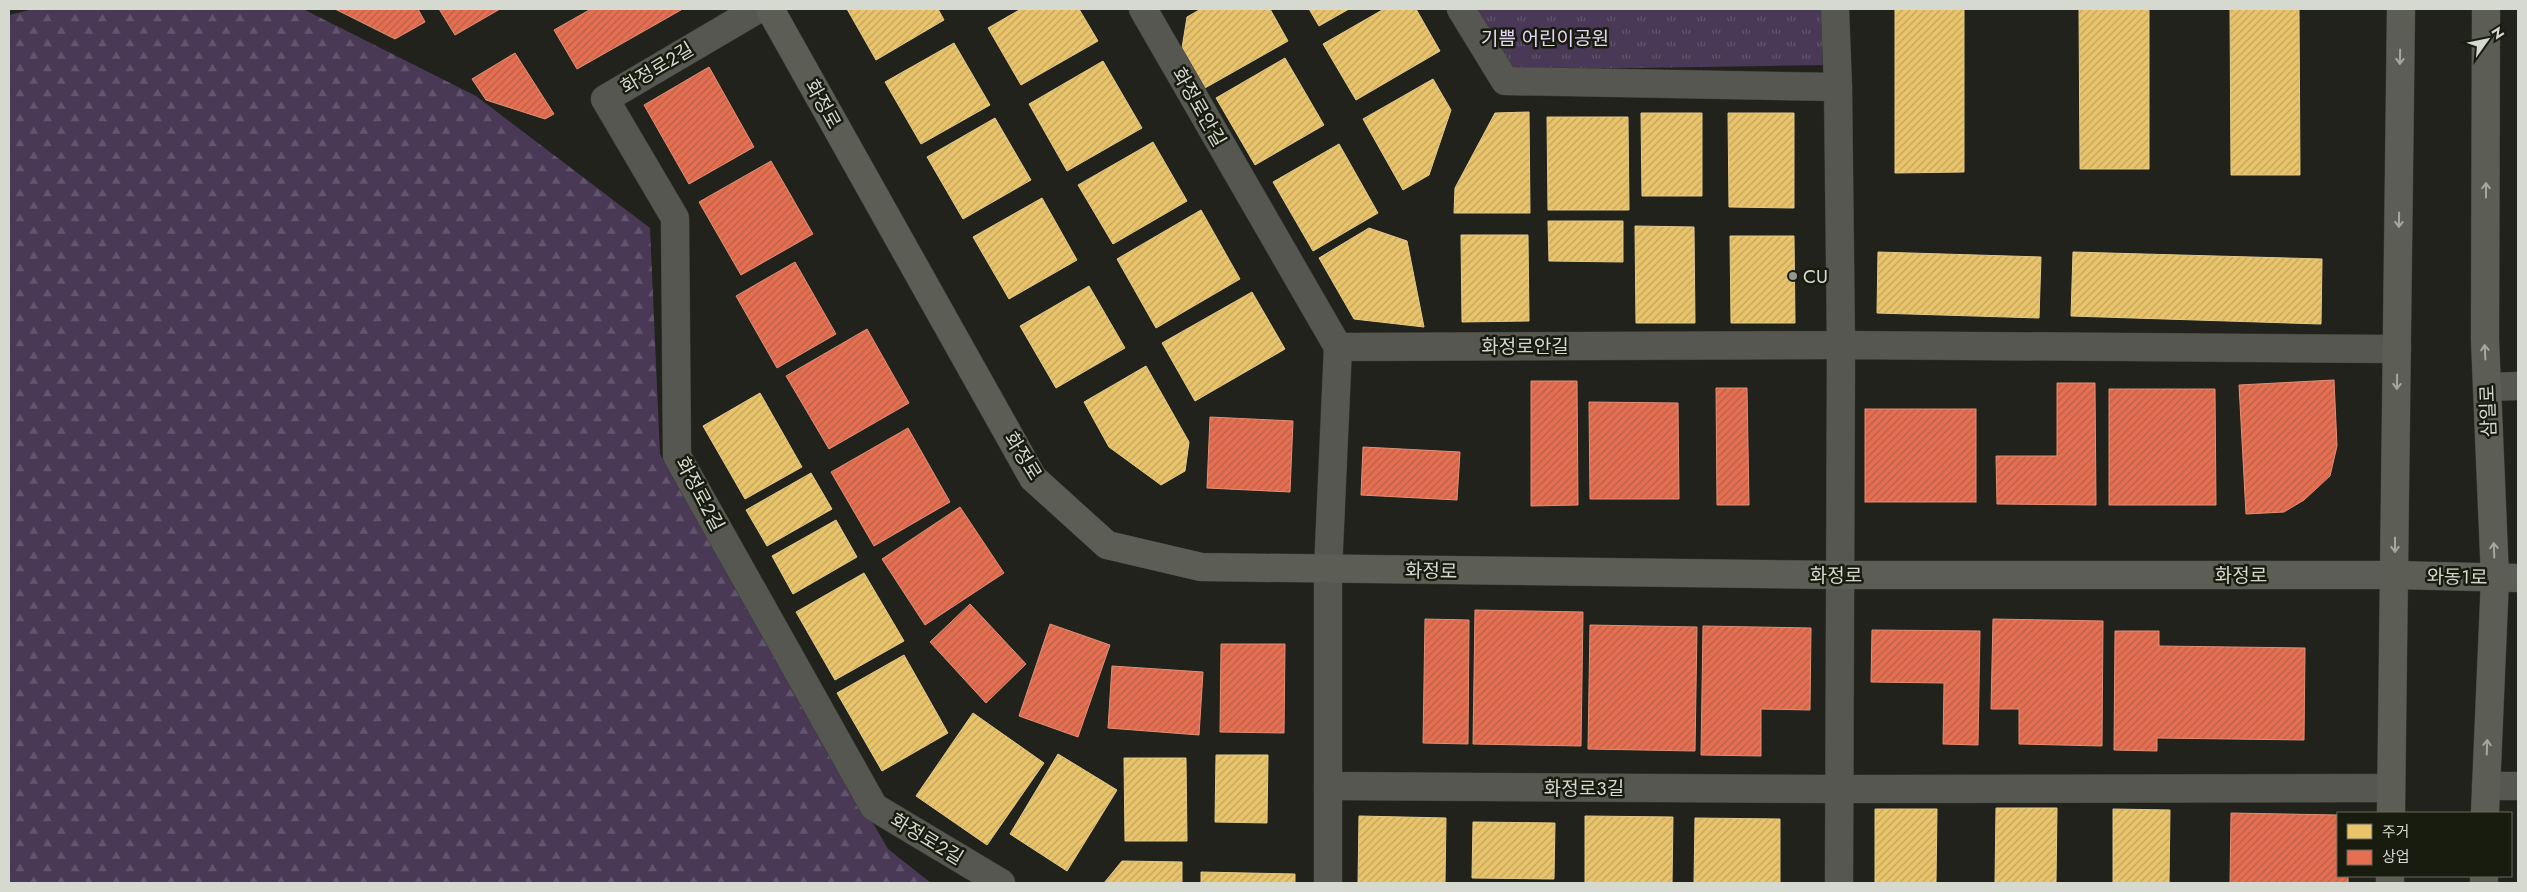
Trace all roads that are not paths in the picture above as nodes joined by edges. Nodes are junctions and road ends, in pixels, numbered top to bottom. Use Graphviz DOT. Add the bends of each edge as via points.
graph roads {
  1 [pos="758,9"];
  2 [pos="770,9"];
  3 [pos="1461,9"];
  4 [pos="1835,9"];
  5 [pos="2401,9"];
  6 [pos="2486,9"];
  7 [pos="1146,10"];
  8 [pos="1838,87"];
  9 [pos="1841,345"];
  10 [pos="1338,347"];
  11 [pos="2398,349"];
  12 [pos="2518,386"];
  13 [pos="2487,387"];
  14 [pos="1328,570"];
  15 [pos="1840,575"];
  16 [pos="2395,576"];
  17 [pos="2506,578"];
  18 [pos="1328,786"];
  19 [pos="2486,786"];
  20 [pos="2518,786"];
  21 [pos="1840,789"];
  22 [pos="2391,800"];
  23 [pos="2485,812"];
  24 [pos="1001,883"];
  25 [pos="1328,883"];
  26 [pos="1839,883"];
  1 -- 24 [label="street, 화정로2길" via="606,99 675,218 677,456 874,807"];
  2 -- 14 [label="street, 화정로" via="1033,478 1107,544 1201,567"];
  3 -- 8 [label="street" via="1505,80"];
  4 -- 8 [label="street"];
  5 -- 11 [label="street, one-way"];
  13 -- 6 [label="street, 삼일로, one-way"];
  7 -- 10 [label="street, 화정로안길"];
  8 -- 9 [label="street"];
  9 -- 10 [label="street, 화정로안길"];
  9 -- 11 [label="street, 화정로안길"];
  9 -- 15 [label="street"];
  10 -- 14 [label="street"];
  11 -- 16 [label="street, one-way"];
  12 -- 13 [label="street"];
  17 -- 13 [label="street, 삼일로, one-way"];
  14 -- 15 [label="street, 화정로"];
  14 -- 18 [label="street"];
  15 -- 16 [label="street, 화정로"];
  15 -- 21 [label="street"];
  16 -- 17 [label="street, 와동1로"];
  16 -- 22 [label="street"];
  19 -- 17 [label="street, 삼일로, one-way"];
  18 -- 21 [label="street, 화정로3길"];
  18 -- 25 [label="street"];
  19 -- 20 [label="street"];
  19 -- 23 [label="street, 삼일로"];
  21 -- 22 [label="street, 화정로3길"];
  21 -- 26 [label="street"];
}
